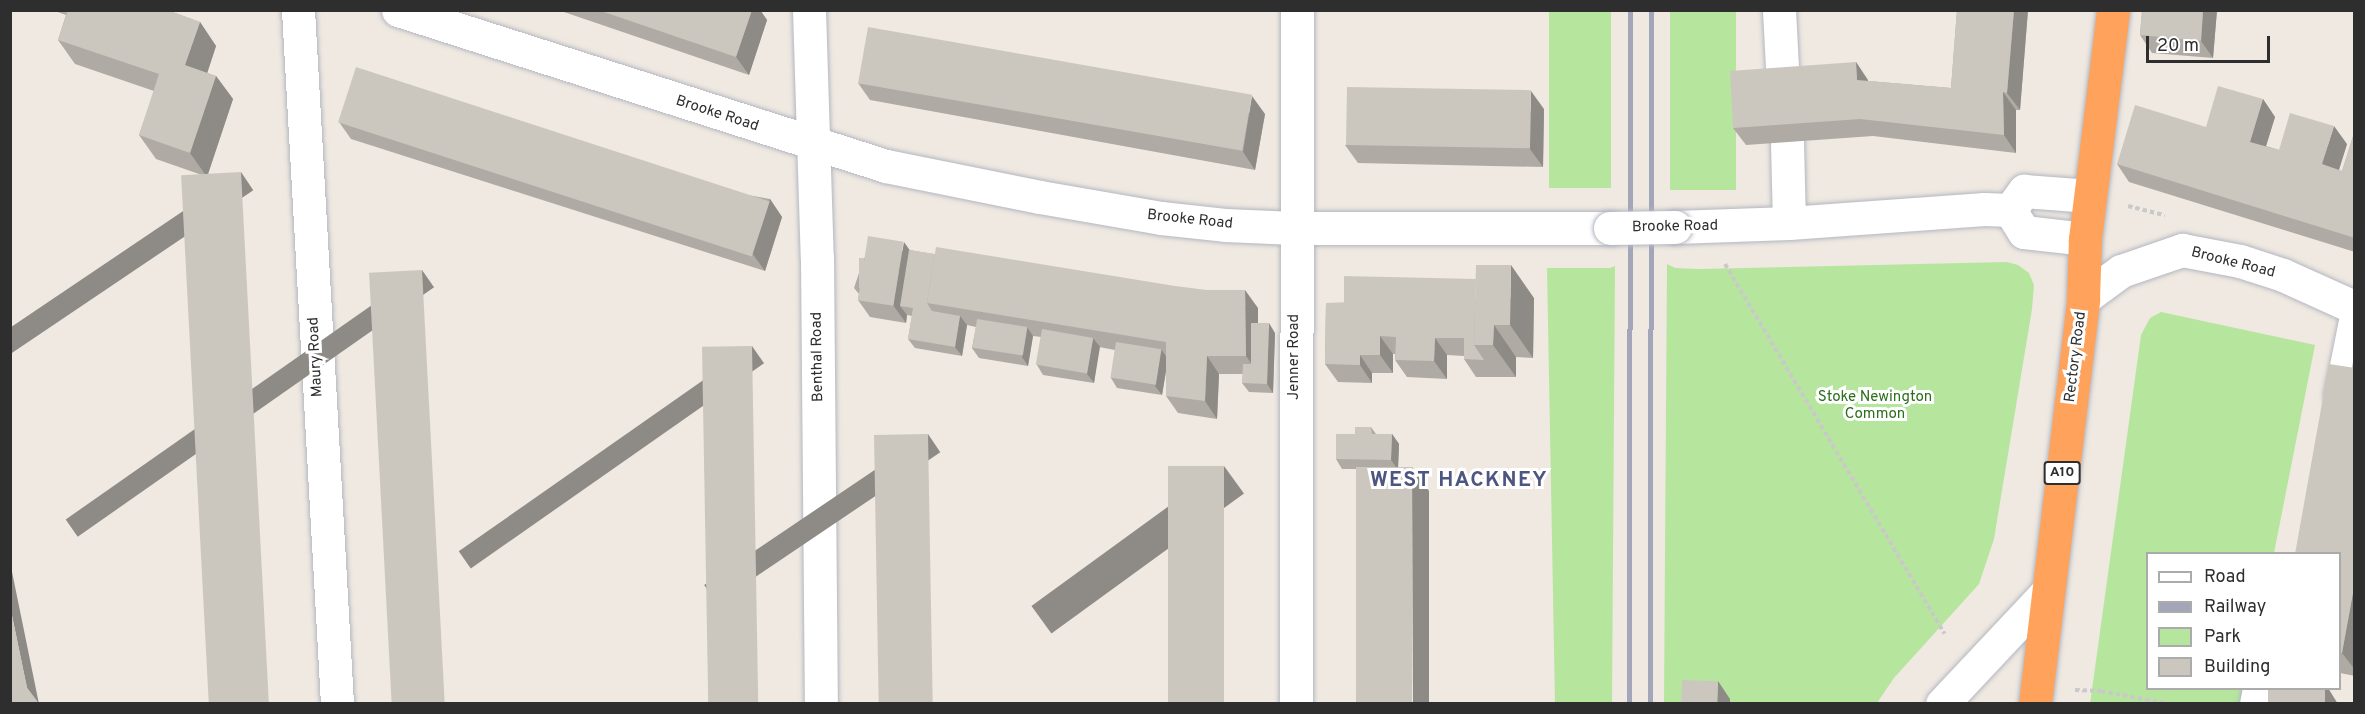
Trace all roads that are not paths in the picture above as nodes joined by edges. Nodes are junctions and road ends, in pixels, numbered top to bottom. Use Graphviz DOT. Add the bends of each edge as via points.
graph roads {
  1 [pos="298,10"];
  2 [pos="398,10"];
  3 [pos="809,10"];
  4 [pos="1298,10"];
  5 [pos="1779,10"];
  6 [pos="2113,10"];
  7 [pos="1784,86"];
  8 [pos="1787,142"];
  9 [pos="814,145"];
  10 [pos="2090,196"];
  11 [pos="2010,210"];
  12 [pos="1790,223"];
  13 [pos="1295,228"];
  14 [pos="2085,239"];
  15 [pos="2083,299"];
  16 [pos="2354,307"];
  17 [pos="2331,418"];
  18 [pos="2047,592"];
  19 [pos="337,704"];
  20 [pos="821,704"];
  21 [pos="1296,704"];
  22 [pos="1942,704"];
  23 [pos="2035,704"];
  1 -- 19 [label="street, Maury Road"];
  2 -- 9 [label="street, Brooke Road"];
  3 -- 9 [label="street, Benthal Road"];
  4 -- 13 [label="street, Jenner Road"];
  5 -- 7 [label="street"];
  6 -- 10 [label="highway, Rectory Road / A10"];
  8 -- 12 [label="street"];
  9 -- 13 [label="street, Brooke Road" via="886,166 1161,218"];
  9 -- 20 [label="street, Benthal Road"];
  10 -- 11 [label="street" via="2024,191"];
  10 -- 14 [label="highway, Rectory Road / A10"];
  11 -- 12 [label="street, Brooke Road"];
  11 -- 14 [label="street" via="2024,232"];
  12 -- 13 [label="street, Brooke Road, bridge" via="1610,228"];
  13 -- 21 [label="street, Jenner Road"];
  14 -- 15 [label="highway, Rectory Road / A10"];
  15 -- 16 [label="street, Brooke Road" via="2121,271 2182,249 2240,261"];
  15 -- 18 [label="highway, Rectory Road / A10"];
  16 -- 17 [label="lane"];
  18 -- 22 [label="street"];
  18 -- 23 [label="highway, Rectory Road / A10"];
}
